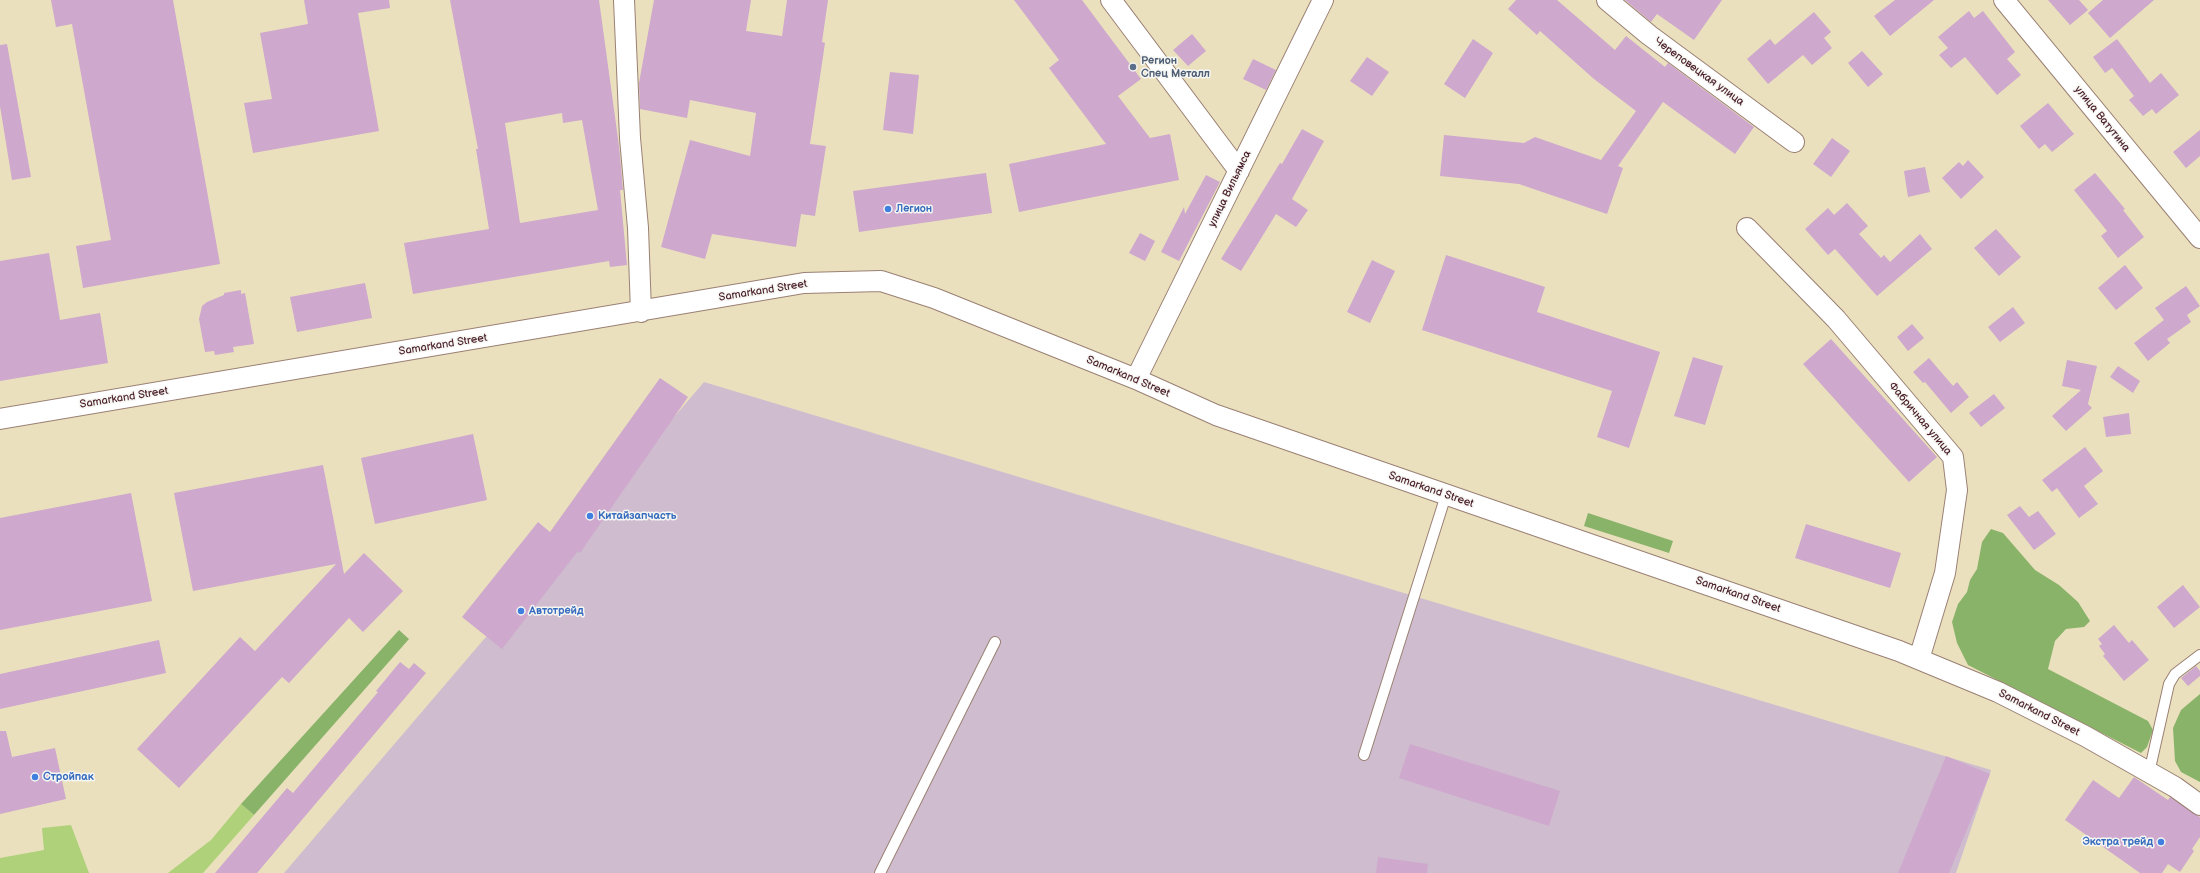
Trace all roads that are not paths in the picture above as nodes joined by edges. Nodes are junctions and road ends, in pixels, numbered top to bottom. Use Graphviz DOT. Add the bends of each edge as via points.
graph roads {
  1 [pos="624,0"];
  2 [pos="1111,0"];
  3 [pos="1323,0"];
  4 [pos="1607,0"];
  5 [pos="2004,0"];
  6 [pos="1794,142"];
  7 [pos="1239,171"];
  8 [pos="1747,228"];
  9 [pos="2200,238"];
  10 [pos="641,312"];
  11 [pos="1136,379"];
  12 [pos="0,419"];
  13 [pos="1446,495"];
  14 [pos="995,642"];
  15 [pos="2200,655"];
  16 [pos="1919,659"];
  17 [pos="1364,755"];
  18 [pos="2149,773"];
  19 [pos="2200,805"];
  20 [pos="880,873"];
  1 -- 10 [label="street" via="629,130 638,228"];
  2 -- 7 [label="street"];
  3 -- 7 [label="street, улица Вильямса"];
  4 -- 6 [label="street, Череповецкая улица" via="1649,35"];
  5 -- 9 [label="street, улица Ватутина"];
  7 -- 11 [label="street, улица Вильямса"];
  8 -- 16 [label="street, Фабричная улица" via="1836,319 1953,457 1957,490 1945,573"];
  10 -- 11 [label="street, Samarkand Street" via="804,283 881,281 934,298"];
  10 -- 12 [label="street, Samarkand Street"];
  11 -- 13 [label="street, Samarkand Street" via="1216,415"];
  13 -- 16 [label="street, Samarkand Street"];
  13 -- 17 [label="lane"];
  14 -- 20 [label="lane"];
  15 -- 18 [label="lane" via="2175,674 2169,684"];
  16 -- 18 [label="street, Samarkand Street" via="1998,692 2085,736"];
  18 -- 19 [label="street, Samarkand Street"];
}
